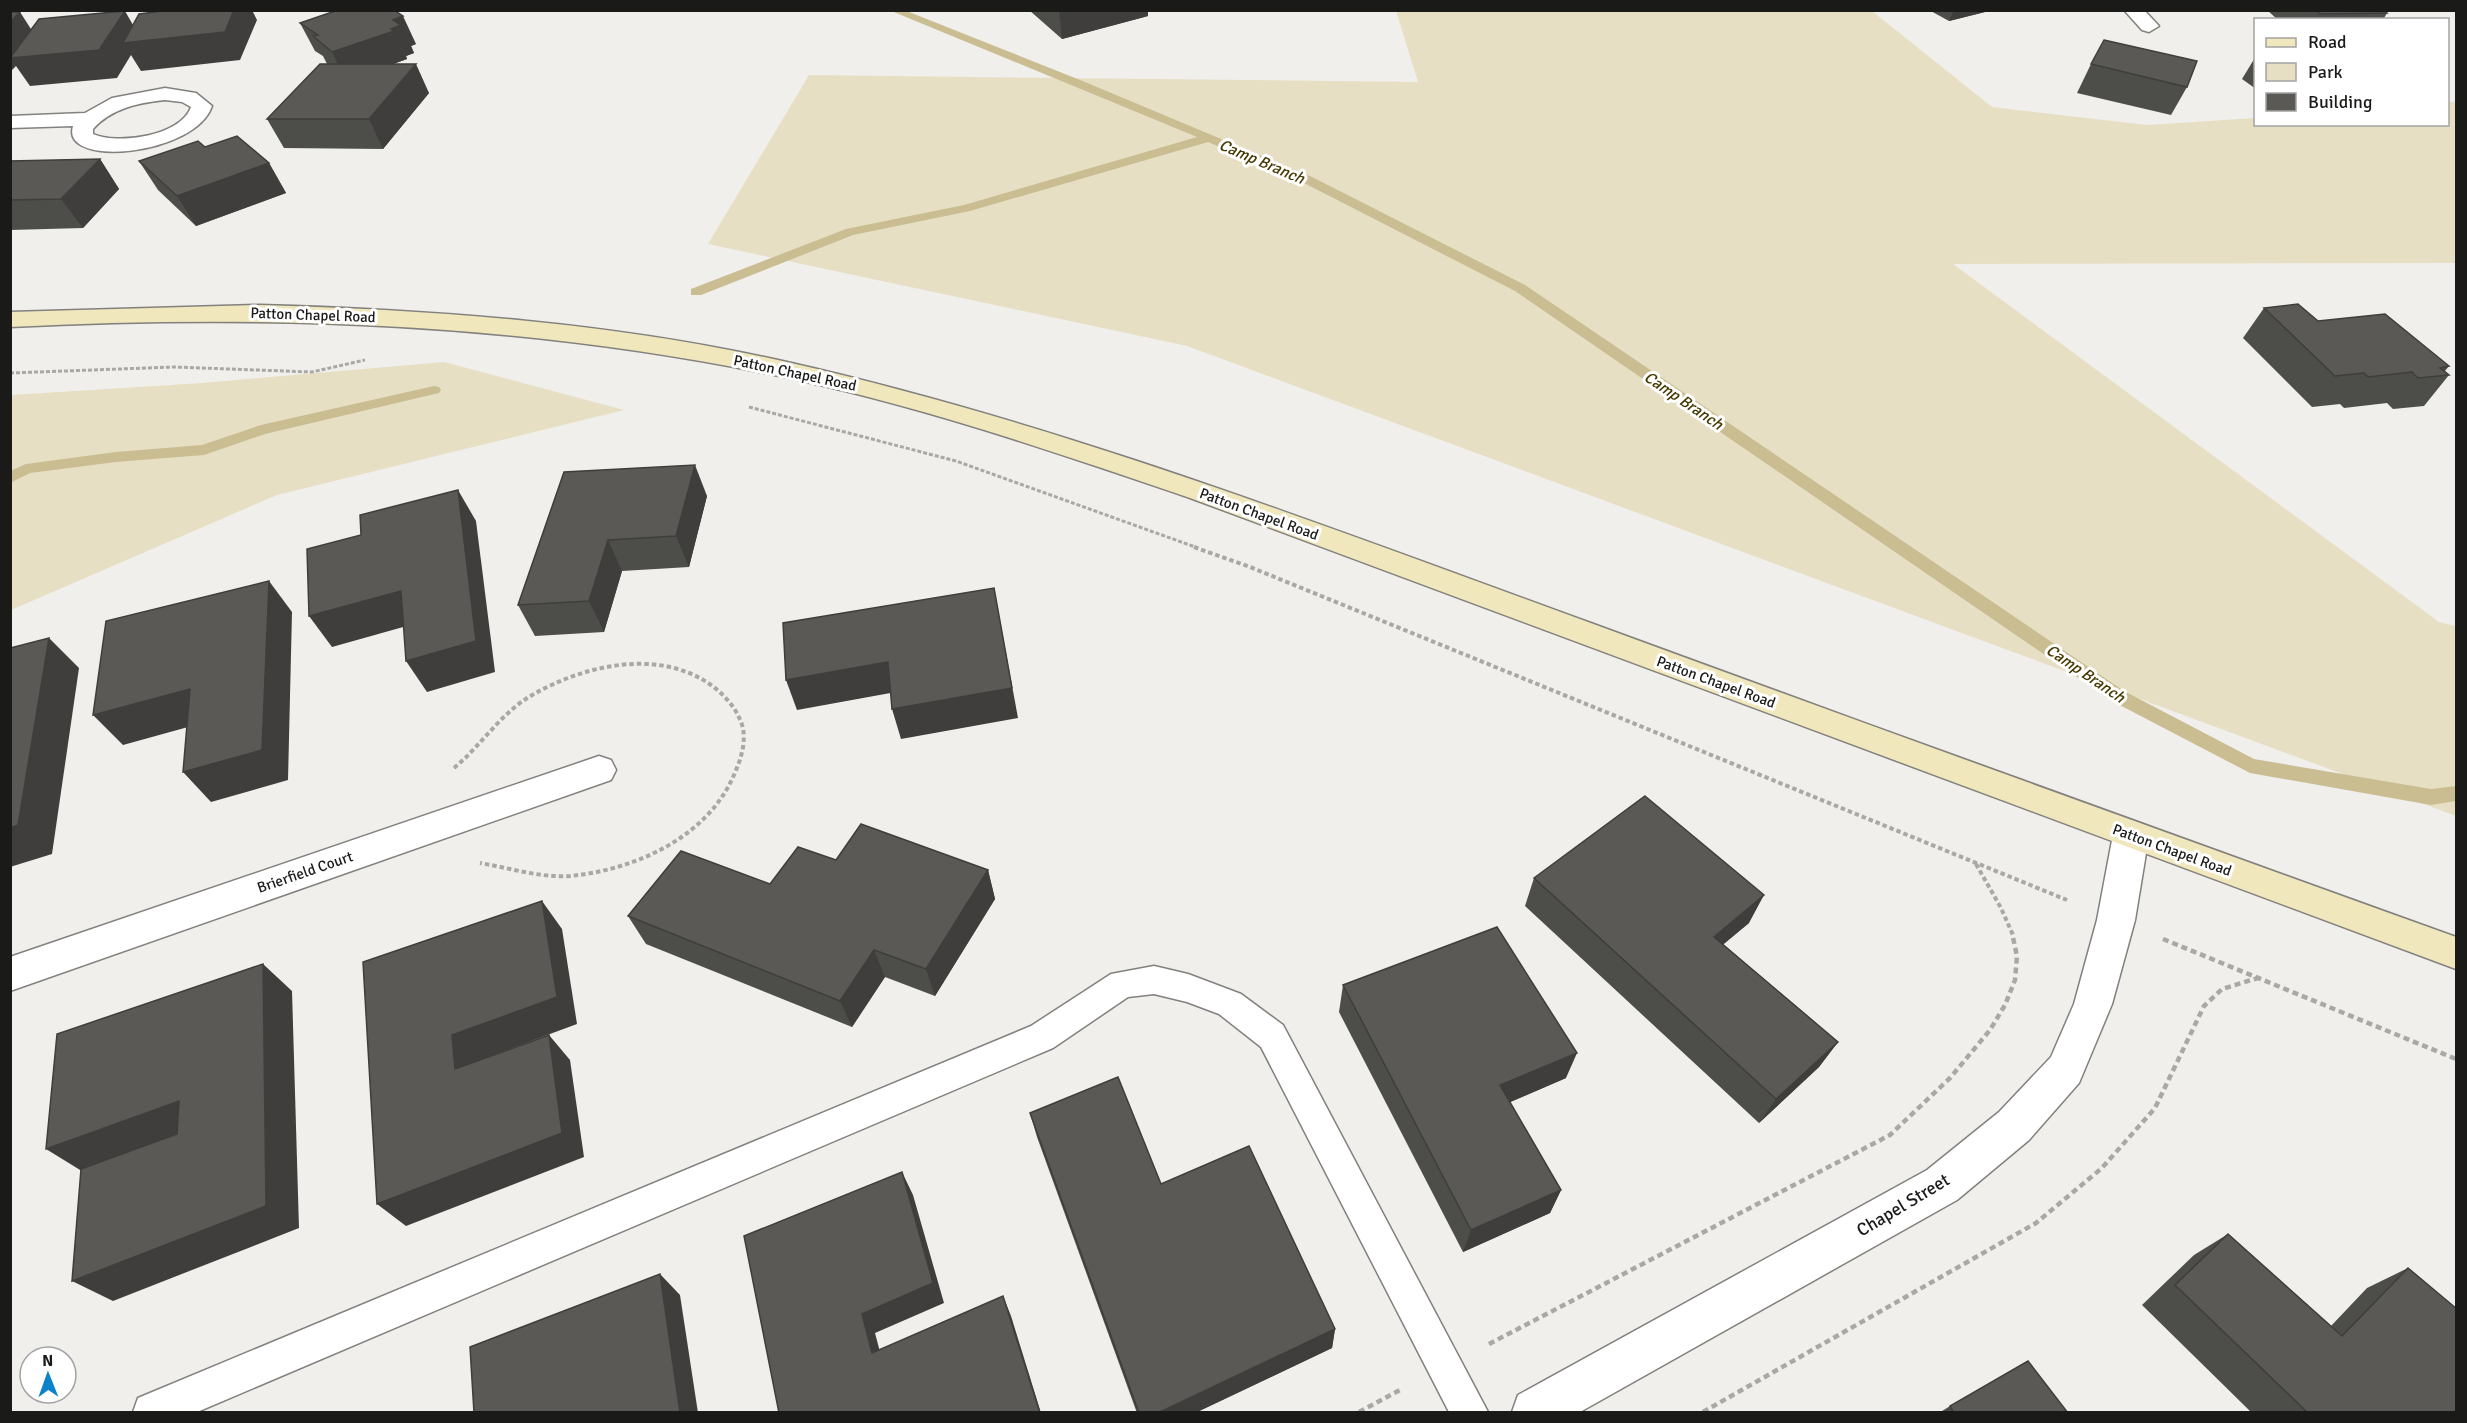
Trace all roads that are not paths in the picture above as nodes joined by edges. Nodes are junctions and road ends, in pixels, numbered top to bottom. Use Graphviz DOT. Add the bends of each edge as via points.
graph roads {
  1 [pos="2133,10"];
  2 [pos="2149,26"];
  3 [pos="89,119"];
  4 [pos="10,122"];
  5 [pos="10,320"];
  6 [pos="599,770"];
  7 [pos="2131,835"];
  8 [pos="2457,953"];
  9 [pos="10,974"];
  10 [pos="152,1413"];
  11 [pos="1469,1413"];
  12 [pos="1535,1413"];
  1 -- 2 [label="street"];
  3 -- 3 [label="street" via="82,128 83,137 101,144 129,145 173,134 199,115 202,106 196,99 183,95 144,96 104,109"];
  3 -- 4 [label="street"];
  5 -- 7 [label="street, Patton Chapel Road" via="282,312 421,319 676,348 846,383 1057,443 1286,523"];
  6 -- 9 [label="street, Brierfield Court"];
  7 -- 8 [label="street, Patton Chapel Road"];
  7 -- 12 [label="street, Chapel Street" via="2116,920 2093,1004 2065,1070 2014,1126 1942,1185"];
  10 -- 11 [label="lane" via="1042,1037 1122,984 1154,980 1230,1004 1272,1036"];
}
